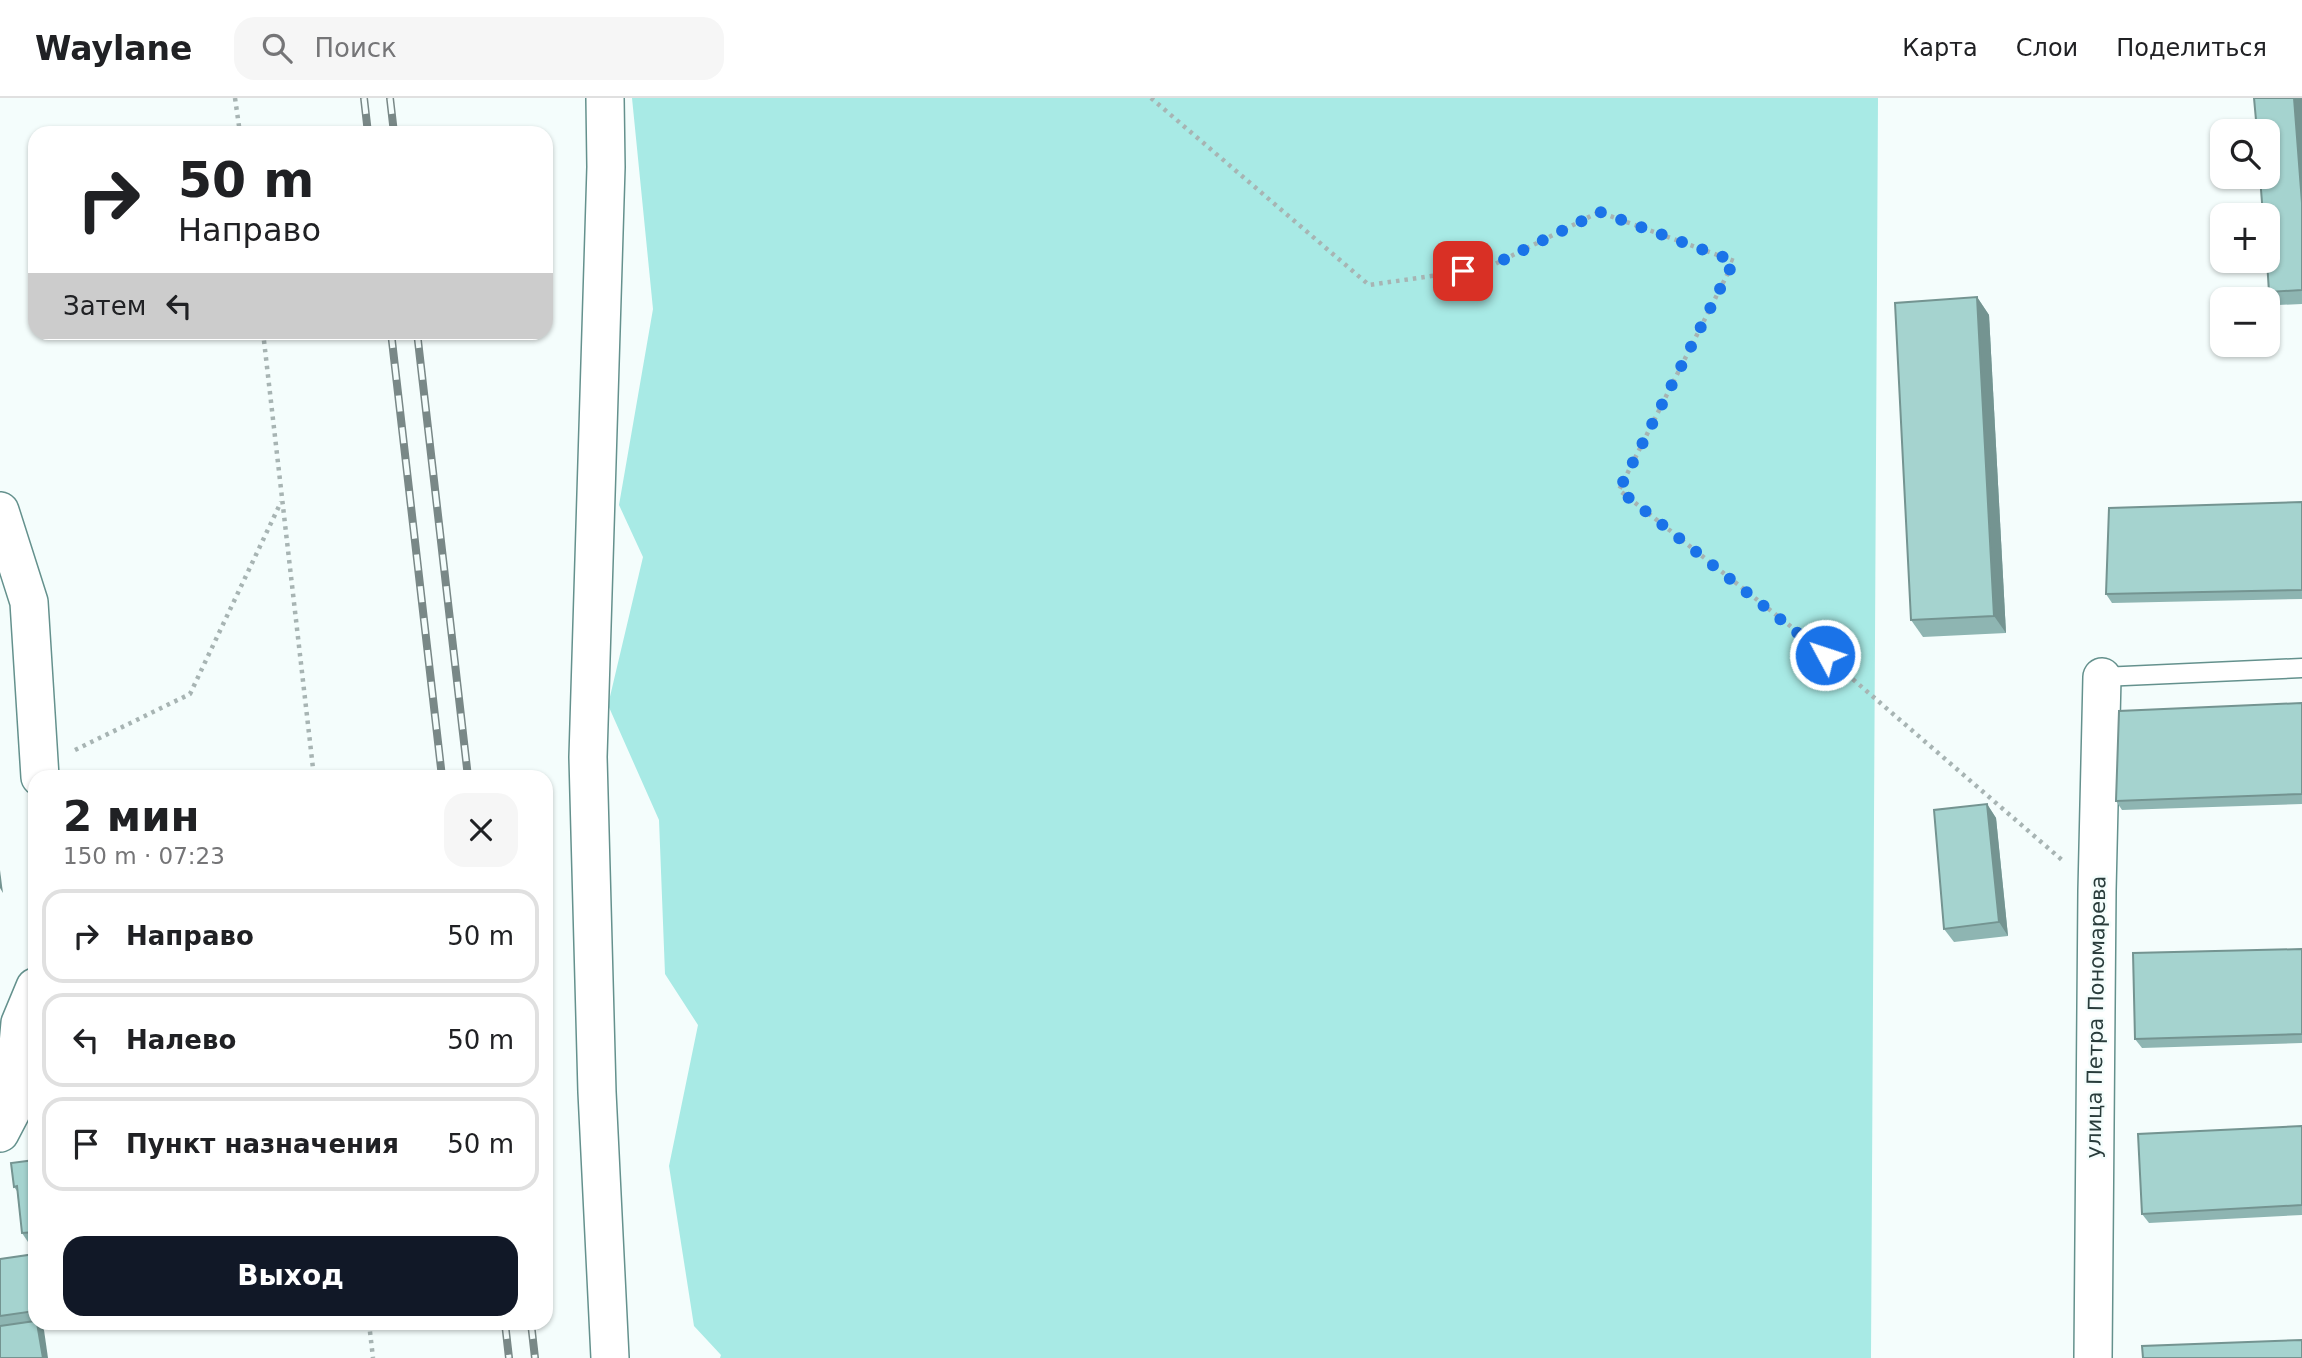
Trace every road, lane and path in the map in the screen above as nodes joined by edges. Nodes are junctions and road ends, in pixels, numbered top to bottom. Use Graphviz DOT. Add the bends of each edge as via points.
graph roads {
  1 [pos="235,98"];
  2 [pos="605,98"];
  3 [pos="1151,98"];
  4 [pos="239,126"];
  5 [pos="264,340"];
  6 [pos="282,500"];
  7 [pos="0,511"];
  8 [pos="2302,668"];
  9 [pos="2102,677"];
  10 [pos="40,770"];
  11 [pos="44,770"];
  12 [pos="313,770"];
  13 [pos="2097,891"];
  14 [pos="28,997"];
  15 [pos="10,1023"];
  16 [pos="0,1133"];
  17 [pos="370,1330"];
  18 [pos="373,1358"];
  19 [pos="611,1358"];
  20 [pos="2093,1358"];
  1 -- 4 [label="path"];
  2 -- 19 [label="street" via="588,757 597,1091"];
  3 -- 13 [label="path" via="1369,285 1487,268 1600,212 1734,261 1619,490 1804,637"];
  5 -- 6 [label="path"];
  6 -- 11 [label="path" via="190,694"];
  6 -- 12 [label="path"];
  7 -- 10 [label="street" via="29,602"];
  8 -- 9 [label="lane"];
  9 -- 13 [label="street, улица Петра Пономарева"];
  13 -- 20 [label="street, улица Петра Пономарева"];
  14 -- 15 [label="street"];
  15 -- 16 [label="street" via="12,1110"];
  17 -- 18 [label="path"];
}
